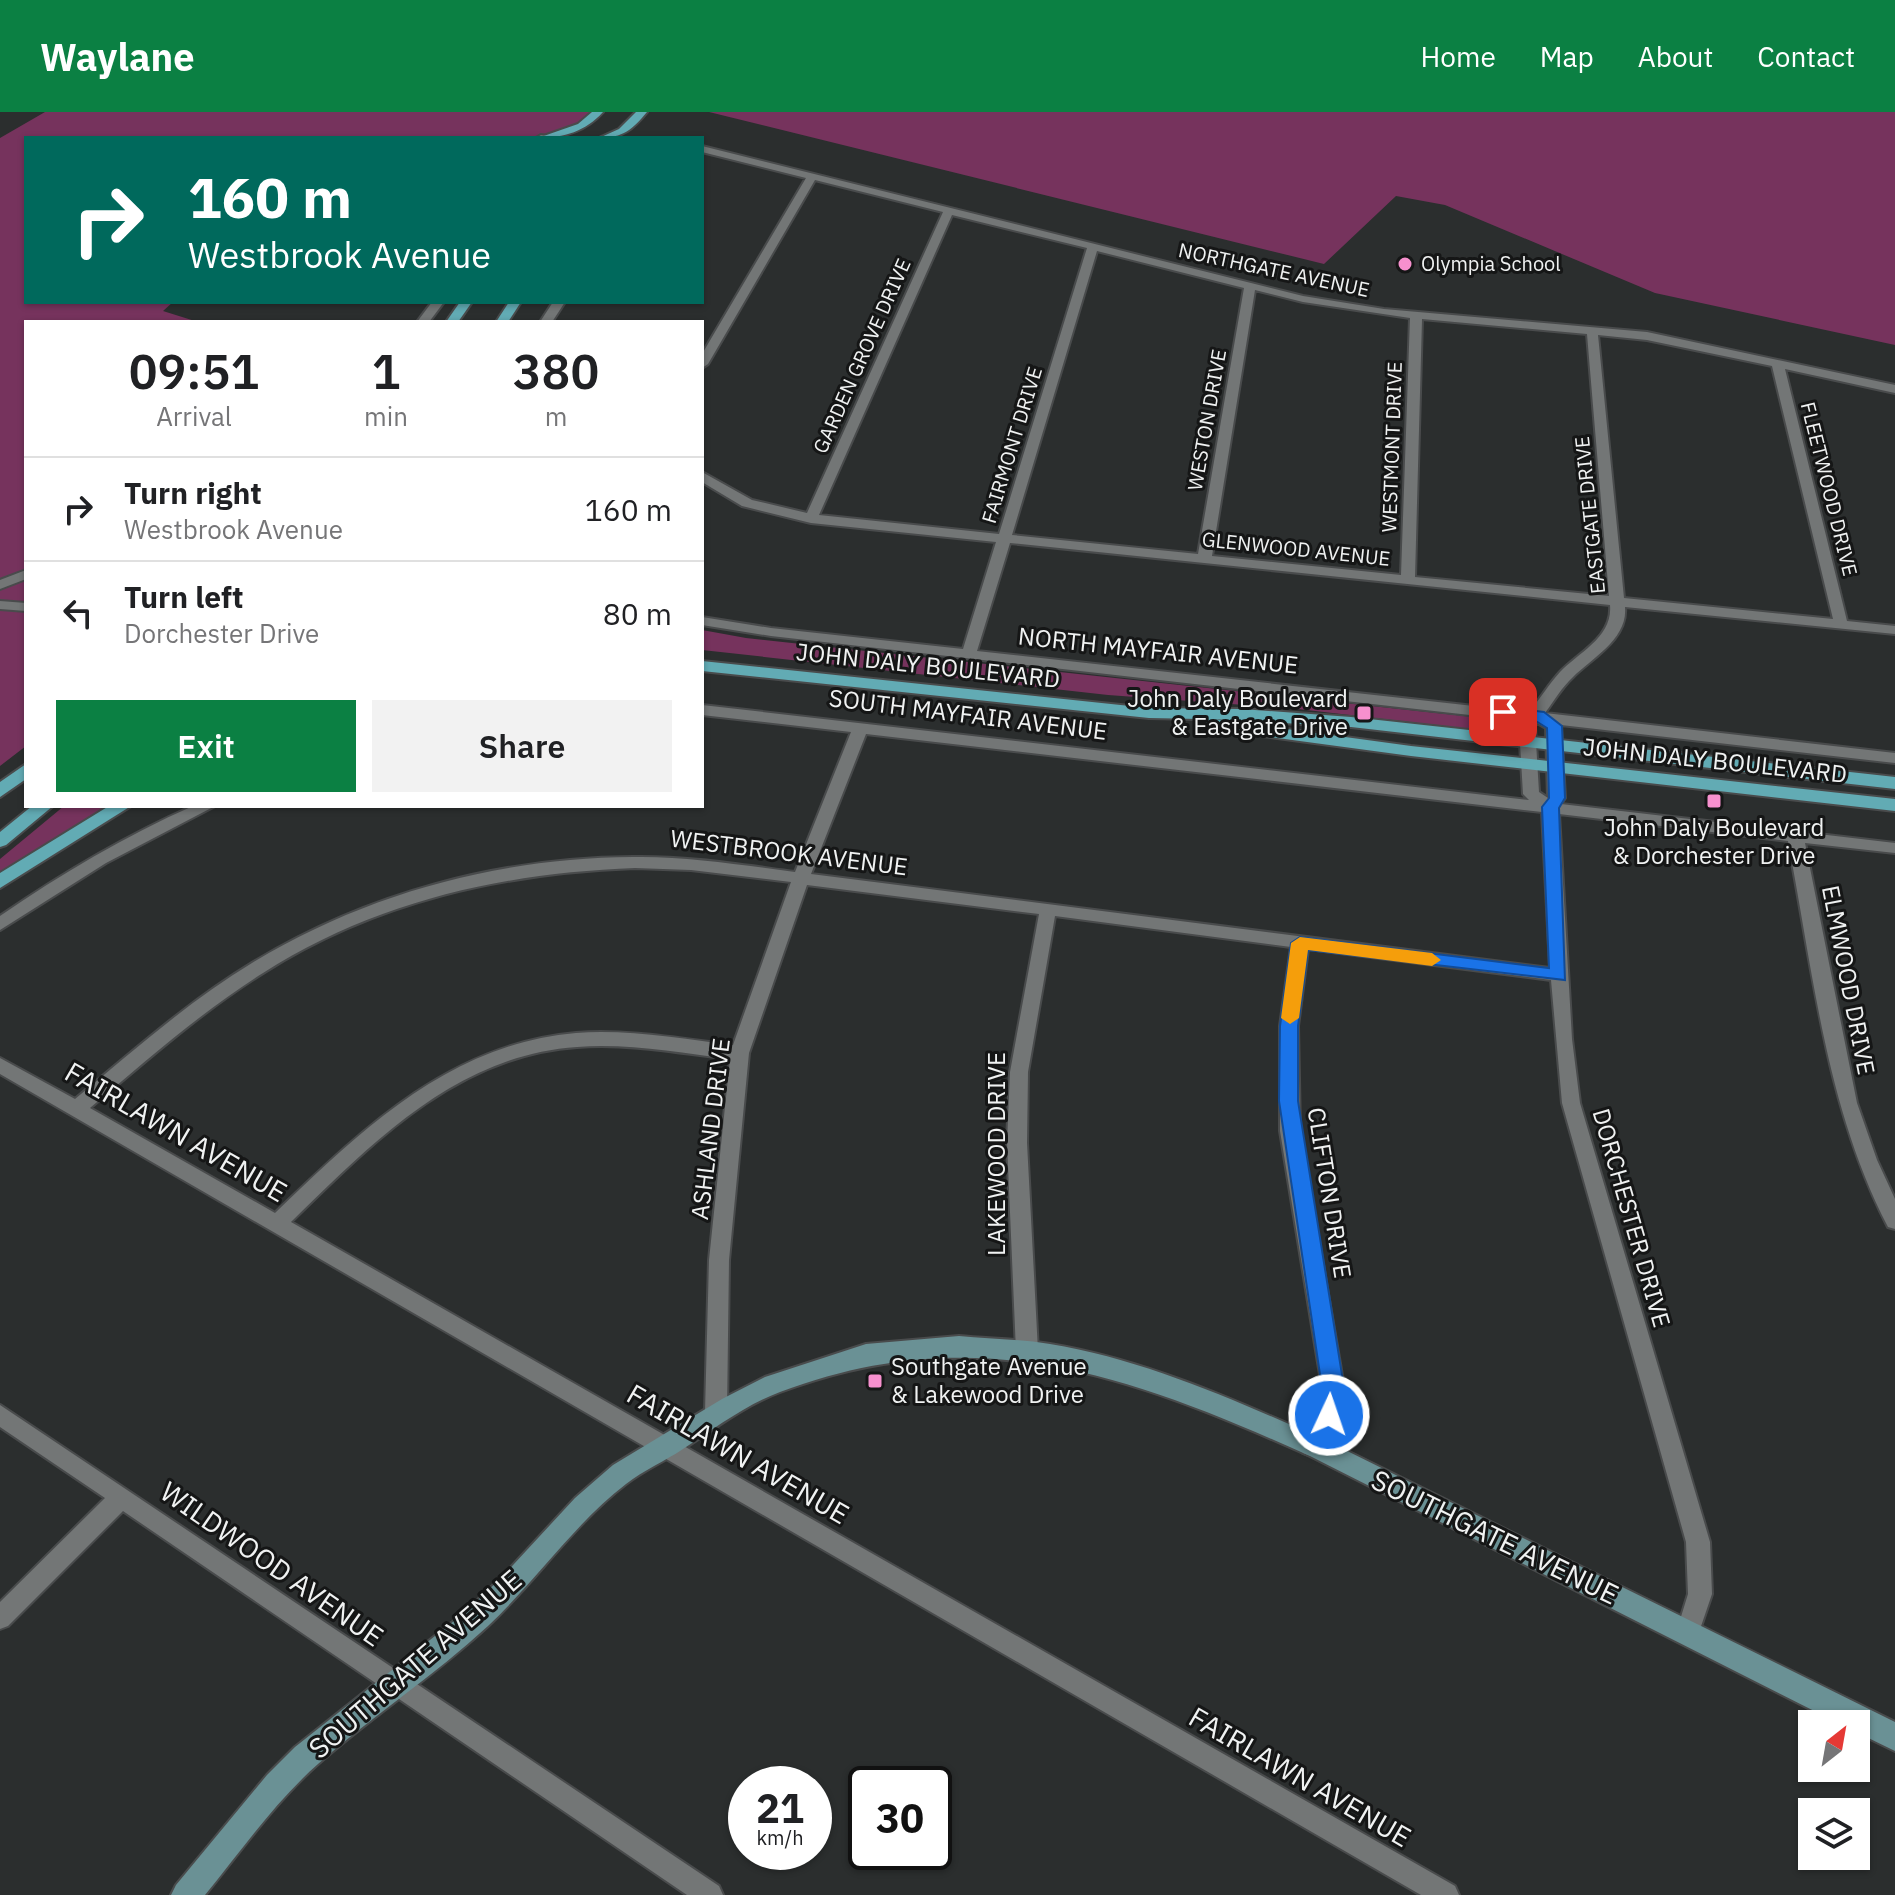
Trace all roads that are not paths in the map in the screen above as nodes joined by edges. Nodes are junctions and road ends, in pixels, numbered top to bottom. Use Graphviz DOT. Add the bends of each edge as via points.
graph roads {
  1 [pos="598,112"];
  2 [pos="605,112"];
  3 [pos="644,112"];
  4 [pos="550,136"];
  5 [pos="587,136"];
  6 [pos="610,136"];
  7 [pos="628,136"];
  8 [pos="704,149"];
  9 [pos="812,176"];
  10 [pos="949,210"];
  11 [pos="1093,247"];
  12 [pos="1250,287"];
  13 [pos="1416,315"];
  14 [pos="1592,329"];
  15 [pos="704,361"];
  16 [pos="1777,363"];
  17 [pos="1895,389"];
  18 [pos="704,477"];
  19 [pos="811,519"];
  20 [pos="1005,539"];
  21 [pos="1204,560"];
  22 [pos="24,575"];
  23 [pos="1408,581"];
  24 [pos="0,585"];
  25 [pos="1619,602"];
  26 [pos="0,605"];
  27 [pos="24,607"];
  28 [pos="704,621"];
  29 [pos="1841,624"];
  30 [pos="1895,630"];
  31 [pos="969,654"];
  32 [pos="704,666"];
  33 [pos="704,679"];
  34 [pos="810,679"];
  35 [pos="704,710"];
  36 [pos="1149,713"];
  37 [pos="1538,715"];
  38 [pos="861,727"];
  39 [pos="1526,743"];
  40 [pos="1555,746"];
  41 [pos="1895,758"];
  42 [pos="1529,765"];
  43 [pos="1557,768"];
  44 [pos="24,772"];
  45 [pos="1895,783"];
  46 [pos="0,791"];
  47 [pos="1895,805"];
  48 [pos="1550,807"];
  49 [pos="41,808"];
  50 [pos="119,808"];
  51 [pos="203,808"];
  52 [pos="1795,836"];
  53 [pos="0,841"];
  54 [pos="1895,848"];
  55 [pos="801,878"];
  56 [pos="0,882"];
  57 [pos="1048,910"];
  58 [pos="0,924"];
  59 [pos="1300,943"];
  60 [pos="1559,975"];
  61 [pos="740,1053"];
  62 [pos="0,1065"];
  63 [pos="76,1109"];
  64 [pos="1895,1221"];
  65 [pos="276,1224"];
  66 [pos="1027,1351"];
  67 [pos="716,1412"];
  68 [pos="0,1415"];
  69 [pos="1311,1446"];
  70 [pos="666,1447"];
  71 [pos="121,1497"];
  72 [pos="0,1618"];
  73 [pos="1688,1633"];
  74 [pos="395,1685"];
  75 [pos="1895,1737"];
  76 [pos="186,1895"];
  77 [pos="710,1895"];
  78 [pos="1446,1895"];
  1 -- 4 [label="main road" via="582,126"];
  2 -- 5 [label="main road"];
  3 -- 6 [label="main road"];
  3 -- 7 [label="main road"];
  8 -- 9 [label="street, NORTHGATE AVENUE"];
  9 -- 10 [label="street, NORTHGATE AVENUE"];
  9 -- 15 [label="street"];
  10 -- 11 [label="street, NORTHGATE AVENUE"];
  10 -- 19 [label="street, GARDEN GROVE DRIVE"];
  11 -- 12 [label="street, NORTHGATE AVENUE"];
  11 -- 20 [label="street, FAIRMONT DRIVE"];
  12 -- 13 [label="street, NORTHGATE AVENUE"];
  12 -- 21 [label="street, WESTON DRIVE"];
  13 -- 14 [label="street, NORTHGATE AVENUE"];
  13 -- 23 [label="street, WESTMONT DRIVE"];
  14 -- 16 [label="street, NORTHGATE AVENUE"];
  14 -- 25 [label="street, EASTGATE DRIVE"];
  16 -- 17 [label="street, NORTHGATE AVENUE"];
  16 -- 29 [label="street, FLEETWOOD DRIVE"];
  18 -- 19 [label="street, GLENWOOD AVENUE" via="745,503"];
  19 -- 20 [label="street, GLENWOOD AVENUE"];
  20 -- 21 [label="street, GLENWOOD AVENUE"];
  20 -- 31 [label="street, FAIRMONT DRIVE"];
  21 -- 23 [label="street, GLENWOOD AVENUE"];
  22 -- 24 [label="street"];
  23 -- 25 [label="street, GLENWOOD AVENUE"];
  25 -- 29 [label="street, GLENWOOD AVENUE"];
  25 -- 37 [label="street, EASTGATE DRIVE" via="1608,638 1565,676"];
  26 -- 27 [label="street"];
  28 -- 31 [label="street, NORTH MAYFAIR AVENUE"];
  29 -- 30 [label="street, GLENWOOD AVENUE"];
  31 -- 37 [label="street, NORTH MAYFAIR AVENUE"];
  32 -- 34 [label="main road, JOHN DALY BOULEVARD"];
  33 -- 34 [label="main road"];
  34 -- 36 [label="main road, JOHN DALY BOULEVARD"];
  35 -- 38 [label="street, SOUTH MAYFAIR AVENUE"];
  36 -- 39 [label="main road, JOHN DALY BOULEVARD" via="1288,717"];
  36 -- 42 [label="main road, JOHN DALY BOULEVARD"];
  37 -- 39 [label="street, EASTGATE DRIVE" via="1527,726"];
  37 -- 40 [label="street" via="1554,726"];
  37 -- 41 [label="street, NORTH MAYFAIR AVENUE"];
  38 -- 48 [label="street, SOUTH MAYFAIR AVENUE"];
  38 -- 55 [label="street, ASHLAND DRIVE"];
  39 -- 40 [label="main road, JOHN DALY BOULEVARD"];
  39 -- 42 [label="street"];
  40 -- 43 [label="street"];
  40 -- 45 [label="main road, JOHN DALY BOULEVARD"];
  42 -- 43 [label="main road, JOHN DALY BOULEVARD"];
  42 -- 48 [label="street" via="1531,794"];
  43 -- 47 [label="main road, JOHN DALY BOULEVARD"];
  43 -- 48 [label="street, DORCHESTER DRIVE" via="1557,798"];
  44 -- 46 [label="main road"];
  48 -- 52 [label="street, SOUTH MAYFAIR AVENUE"];
  48 -- 60 [label="street, DORCHESTER DRIVE"];
  49 -- 53 [label="main road"];
  50 -- 56 [label="main road"];
  51 -- 58 [label="street" via="103,858"];
  52 -- 54 [label="street, SOUTH MAYFAIR AVENUE"];
  52 -- 64 [label="street, ELMWOOD DRIVE" via="1848,1103"];
  55 -- 57 [label="street, WESTBROOK AVENUE"];
  55 -- 61 [label="street, ASHLAND DRIVE"];
  55 -- 63 [label="street, WESTBROOK AVENUE" via="618,861 539,867 428,892 325,931 260,967 200,1007"];
  57 -- 59 [label="street, WESTBROOK AVENUE"];
  57 -- 66 [label="street, LAKEWOOD DRIVE" via="1019,1072 1017,1143"];
  59 -- 60 [label="street, WESTBROOK AVENUE"];
  59 -- 69 [label="street, CLIFTON DRIVE" via="1289,1026 1290,1131 1332,1381 1329,1415"];
  60 -- 73 [label="street, DORCHESTER DRIVE" via="1565,1071 1579,1138 1698,1542 1700,1594"];
  61 -- 65 [label="street" via="573,1040 478,1063 393,1114"];
  61 -- 67 [label="street, ASHLAND DRIVE" via="719,1260"];
  62 -- 63 [label="street, FAIRLAWN AVENUE"];
  63 -- 65 [label="street, FAIRLAWN AVENUE"];
  65 -- 70 [label="street, FAIRLAWN AVENUE"];
  66 -- 67 [label="street, SOUTHGATE AVENUE" via="936,1347 847,1358 775,1383"];
  66 -- 69 [label="street, SOUTHGATE AVENUE" via="1102,1363 1177,1386"];
  67 -- 70 [label="street, SOUTHGATE AVENUE"];
  68 -- 71 [label="street, WILDWOOD AVENUE"];
  69 -- 73 [label="street, SOUTHGATE AVENUE"];
  70 -- 74 [label="street, SOUTHGATE AVENUE" via="618,1475 498,1599"];
  70 -- 78 [label="street, FAIRLAWN AVENUE"];
  71 -- 72 [label="street"];
  71 -- 74 [label="street, WILDWOOD AVENUE"];
  73 -- 75 [label="street, SOUTHGATE AVENUE"];
  74 -- 76 [label="street, SOUTHGATE AVENUE" via="296,1766"];
  74 -- 77 [label="street, WILDWOOD AVENUE"];
}
